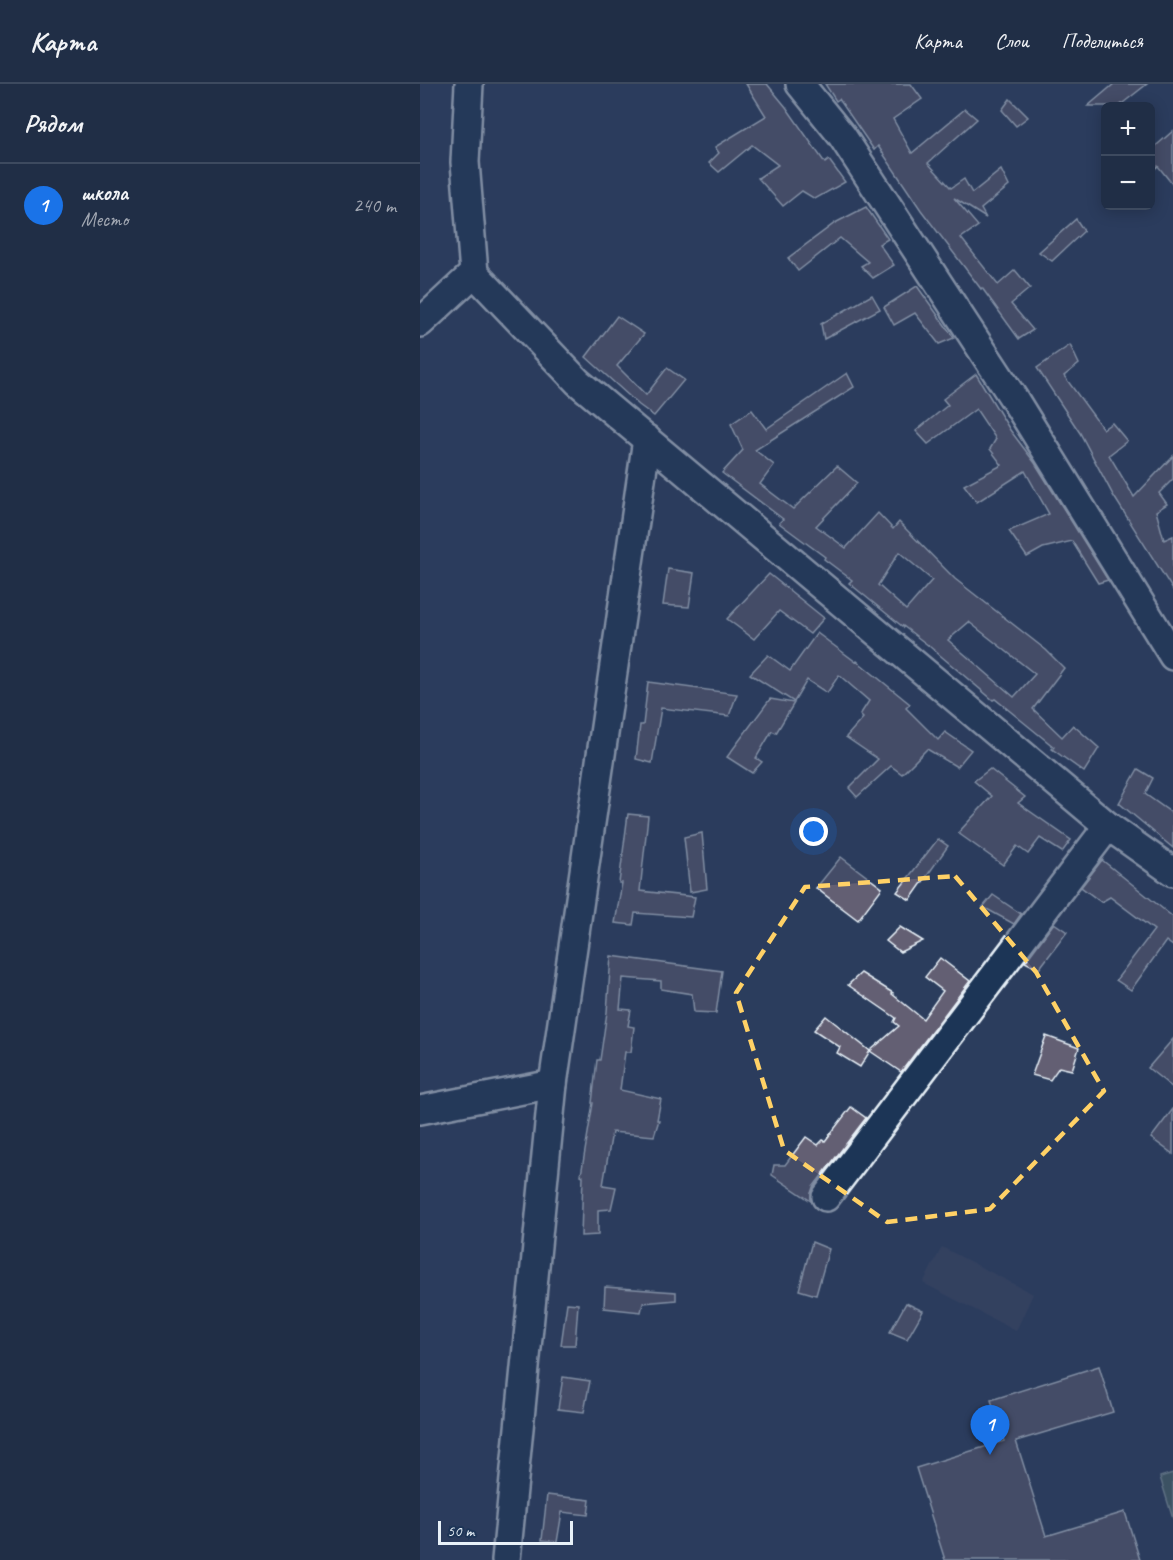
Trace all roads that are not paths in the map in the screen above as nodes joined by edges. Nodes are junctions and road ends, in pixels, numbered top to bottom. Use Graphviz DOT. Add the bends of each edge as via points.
graph roads {
  1 [pos="469,84"];
  2 [pos="800,84"];
  3 [pos="474,273"];
  4 [pos="420,323"];
  5 [pos="647,439"];
  6 [pos="1173,656"];
  7 [pos="1108,826"];
  8 [pos="1173,872"];
  9 [pos="553,1084"];
  10 [pos="420,1110"];
  11 [pos="826,1197"];
  12 [pos="506,1560"];
  1 -- 3 [label="street" via="465,162"];
  2 -- 6 [label="street" via="842,136 1003,382"];
  3 -- 4 [label="street"];
  3 -- 5 [label="street" via="578,382"];
  5 -- 7 [label="street"];
  5 -- 9 [label="street"];
  7 -- 8 [label="street"];
  7 -- 11 [label="street"];
  9 -- 10 [label="street"];
  9 -- 12 [label="street"];
}
